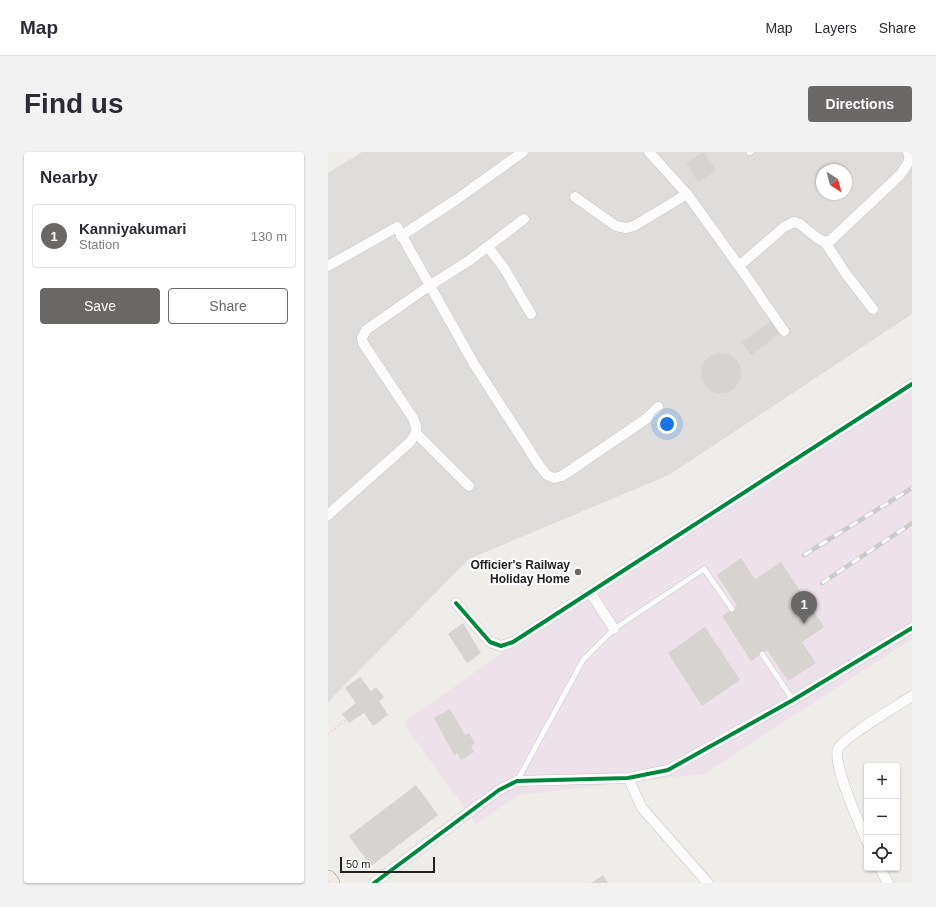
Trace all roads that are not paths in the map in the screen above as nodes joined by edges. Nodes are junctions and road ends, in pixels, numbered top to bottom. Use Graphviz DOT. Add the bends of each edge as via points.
graph roads {
  1 [pos="524,152"];
  2 [pos="650,152"];
  3 [pos="908,152"];
  4 [pos="687,194"];
  5 [pos="575,197"];
  6 [pos="524,219"];
  7 [pos="402,236"];
  8 [pos="825,242"];
  9 [pos="488,247"];
  10 [pos="328,266"];
  11 [pos="739,266"];
  12 [pos="429,286"];
  13 [pos="873,309"];
  14 [pos="532,314"];
  15 [pos="784,331"];
  16 [pos="912,384"];
  17 [pos="658,407"];
  18 [pos="416,433"];
  19 [pos="469,486"];
  20 [pos="328,515"];
  21 [pos="590,592"];
  22 [pos="456,603"];
  23 [pos="732,609"];
  24 [pos="912,628"];
  25 [pos="614,629"];
  26 [pos="762,654"];
  27 [pos="912,696"];
  28 [pos="793,700"];
  29 [pos="628,778"];
  30 [pos="517,781"];
  31 [pos="864,835"];
  32 [pos="882,871"];
  33 [pos="328,880"];
  34 [pos="331,883"];
  35 [pos="374,883"];
  36 [pos="708,883"];
  37 [pos="888,883"];
  1 -- 7 [label="street"];
  2 -- 4 [label="street"];
  3 -- 8 [label="street" via="908,165 900,175 831,240"];
  4 -- 5 [label="street" via="634,226 626,228 616,226"];
  4 -- 11 [label="street"];
  6 -- 9 [label="street"];
  7 -- 10 [label="street" via="397,227"];
  7 -- 12 [label="street"];
  8 -- 11 [label="street" via="794,222 784,227"];
  8 -- 13 [label="street"];
  9 -- 12 [label="street"];
  9 -- 14 [label="street"];
  11 -- 15 [label="street"];
  12 -- 17 [label="street" via="474,364 547,475 554,478 562,476 646,419"];
  12 -- 18 [label="street" via="366,330 362,338 413,418"];
  16 -- 21 [label="street"];
  18 -- 19 [label="street"];
  18 -- 20 [label="street" via="410,442"];
  21 -- 22 [label="street" via="513,642 501,646 490,642"];
  21 -- 25 [label="street"];
  23 -- 25 [label="lane" via="704,568"];
  24 -- 28 [label="street"];
  25 -- 30 [label="lane" via="583,660"];
  26 -- 28 [label="lane"];
  27 -- 31 [label="street" via="847,739 838,749 839,773"];
  28 -- 29 [label="street" via="668,770"];
  29 -- 30 [label="street"];
  29 -- 36 [label="street" via="642,808"];
  30 -- 35 [label="street" via="500,790"];
  32 -- 37 [label="street"];
  33 -- 34 [label="main road"];
}
